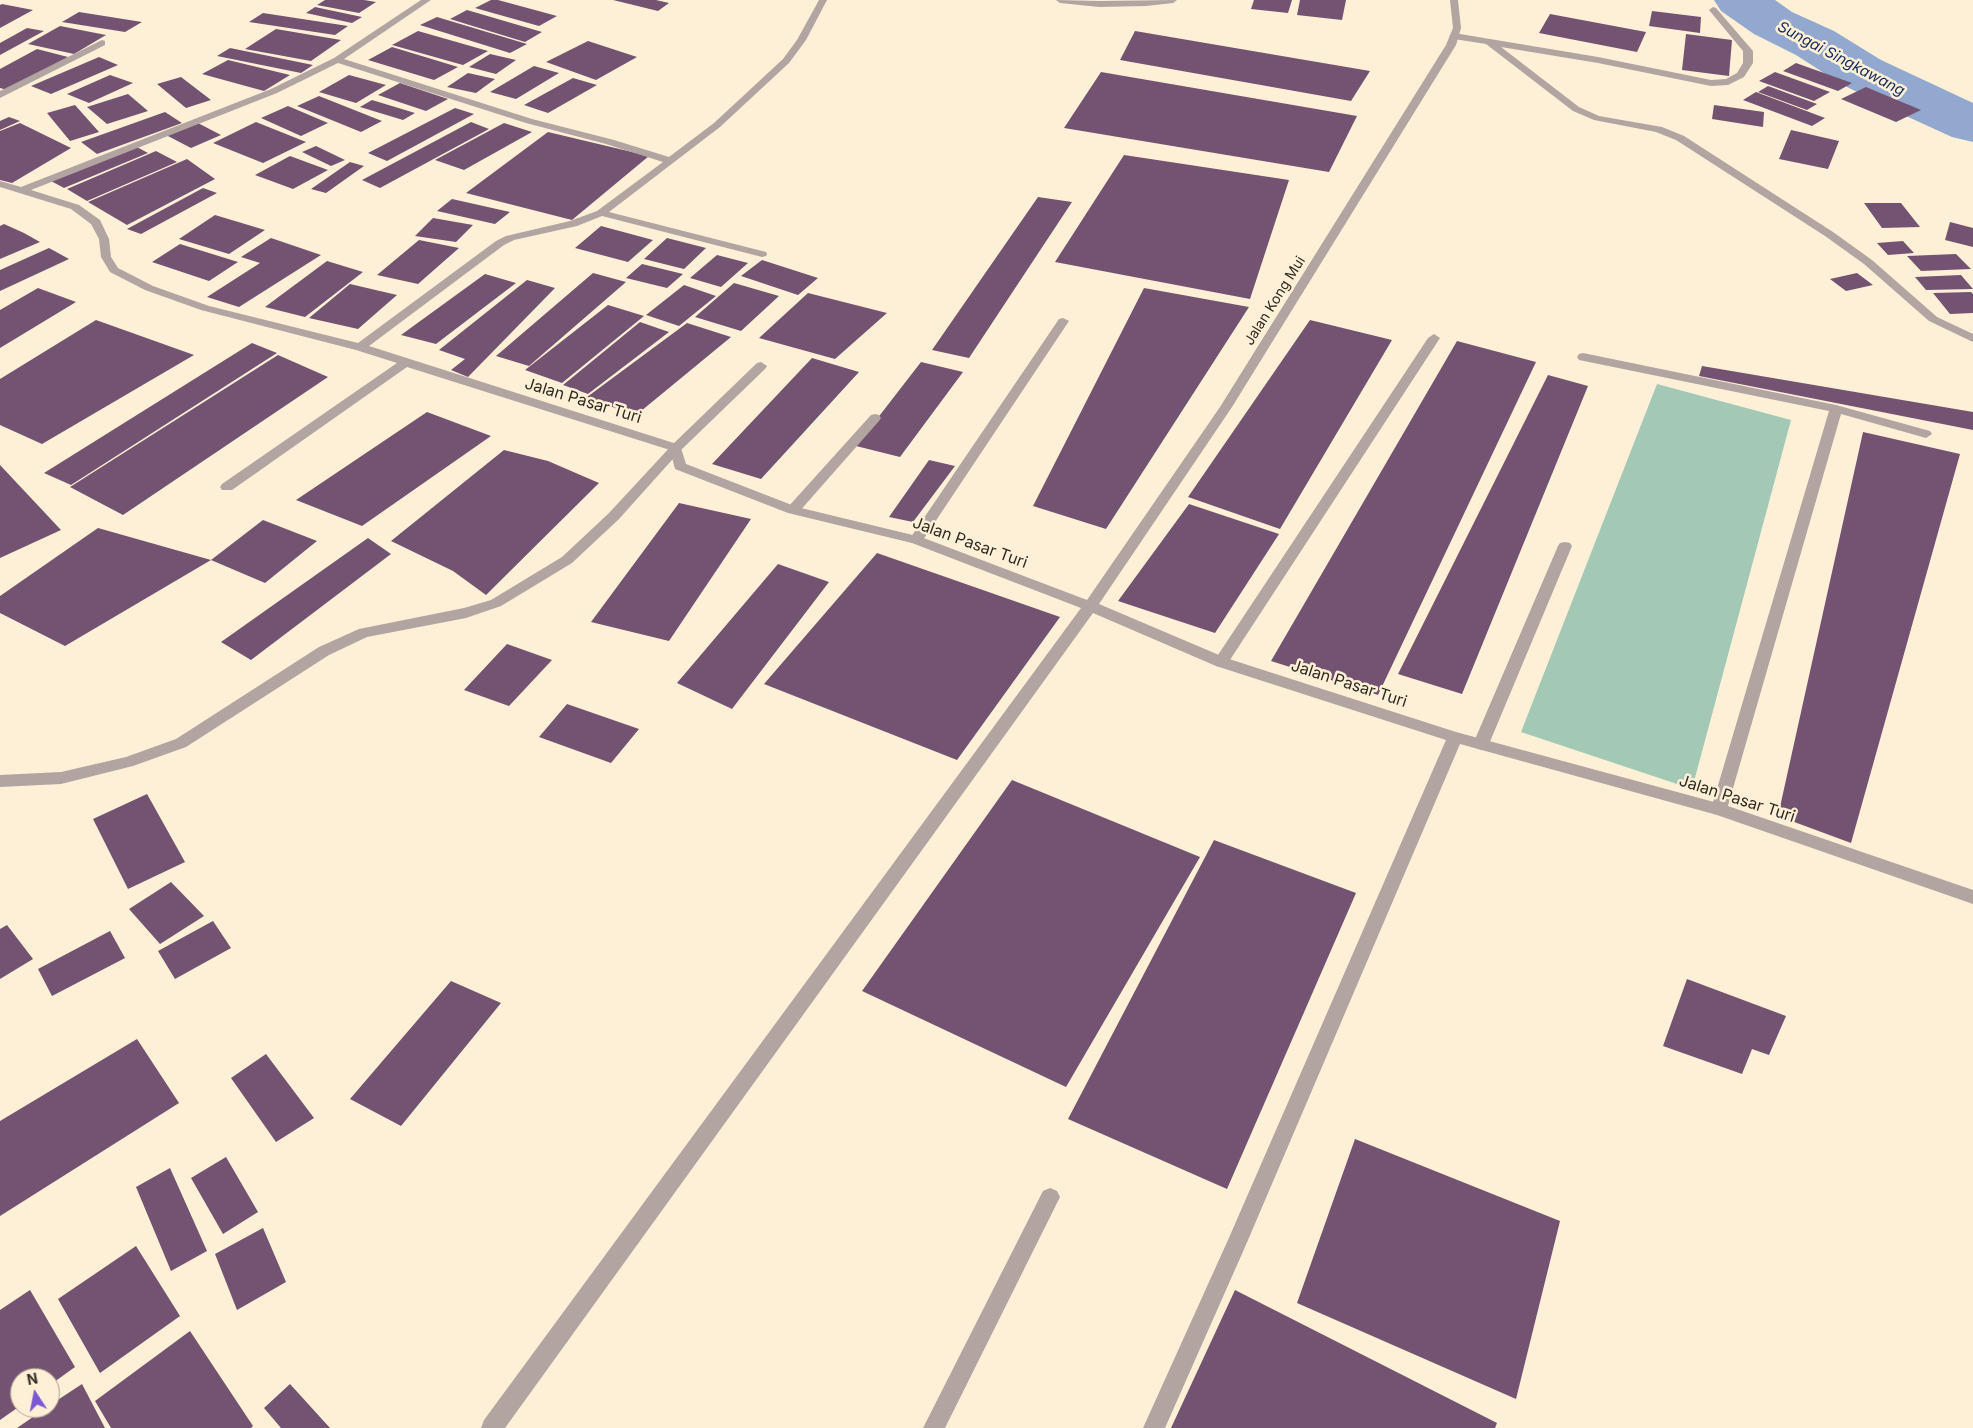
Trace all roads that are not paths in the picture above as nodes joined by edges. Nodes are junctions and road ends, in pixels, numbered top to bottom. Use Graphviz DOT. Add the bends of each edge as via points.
graph roads {
  1 [pos="428,0"];
  2 [pos="823,0"];
  3 [pos="1060,0"];
  4 [pos="1173,0"];
  5 [pos="1454,0"];
  6 [pos="1713,10"];
  7 [pos="1454,36"];
  8 [pos="1489,42"];
  9 [pos="102,43"];
  10 [pos="337,60"];
  11 [pos="0,95"];
  12 [pos="671,161"];
  13 [pos="0,184"];
  14 [pos="23,190"];
  15 [pos="601,213"];
  16 [pos="762,254"];
  17 [pos="1063,320"];
  18 [pos="1434,338"];
  19 [pos="1973,338"];
  20 [pos="360,347"];
  21 [pos="1583,357"];
  22 [pos="406,362"];
  23 [pos="760,366"];
  24 [pos="1836,409"];
  25 [pos="875,418"];
  26 [pos="1926,434"];
  27 [pos="676,448"];
  28 [pos="227,487"];
  29 [pos="793,510"];
  30 [pos="916,540"];
  31 [pos="1565,546"];
  32 [pos="1090,606"];
  33 [pos="1222,662"];
  34 [pos="1455,737"];
  35 [pos="1481,744"];
  36 [pos="0,780"];
  37 [pos="1718,809"];
  38 [pos="1973,897"];
  39 [pos="1050,1197"];
  40 [pos="492,1428"];
  41 [pos="934,1428"];
  42 [pos="1154,1428"];
  1 -- 10 [label="street"];
  2 -- 12 [label="street" via="786,60 717,125"];
  3 -- 4 [label="street" via="1099,4"];
  5 -- 7 [label="street, Jalan Kong Mui" via="1457,28"];
  6 -- 8 [label="street" via="1748,51 1748,63 1740,75 1728,82 1710,83"];
  7 -- 8 [label="street"];
  7 -- 32 [label="street, Jalan Kong Mui" via="1226,407"];
  8 -- 19 [label="street" via="1576,108 1598,118 1659,129 1680,138 1829,234 1868,262 1933,319"];
  9 -- 11 [label="street"];
  10 -- 12 [label="street" via="520,118"];
  10 -- 14 [label="street" via="274,90"];
  12 -- 15 [label="street"];
  13 -- 14 [label="street, Jalan Pasar Turi"];
  14 -- 20 [label="street, Jalan Pasar Turi" via="75,207 96,222 104,239 106,257 114,270 149,288 205,308"];
  15 -- 16 [label="street"];
  15 -- 20 [label="street" via="574,224 505,241"];
  17 -- 30 [label="street"];
  18 -- 33 [label="street"];
  20 -- 22 [label="street, Jalan Pasar Turi"];
  21 -- 24 [label="street"];
  22 -- 27 [label="street, Jalan Pasar Turi"];
  22 -- 28 [label="street"];
  23 -- 27 [label="street"];
  24 -- 26 [label="street"];
  24 -- 37 [label="street"];
  25 -- 29 [label="street"];
  27 -- 29 [label="street, Jalan Pasar Turi" via="680,466"];
  27 -- 36 [label="street" via="614,516 567,560 496,603 466,613 364,633 324,651 181,742 128,762 61,778"];
  29 -- 30 [label="street, Jalan Pasar Turi"];
  30 -- 32 [label="street, Jalan Pasar Turi"];
  31 -- 35 [label="street"];
  32 -- 33 [label="street, Jalan Pasar Turi"];
  32 -- 40 [label="street, Jalan Kong Mui"];
  33 -- 34 [label="street, Jalan Pasar Turi"];
  34 -- 35 [label="street, Jalan Pasar Turi"];
  34 -- 42 [label="street"];
  35 -- 37 [label="street, Jalan Pasar Turi"];
  37 -- 38 [label="street, Jalan Pasar Turi"];
  39 -- 41 [label="street"];
}
